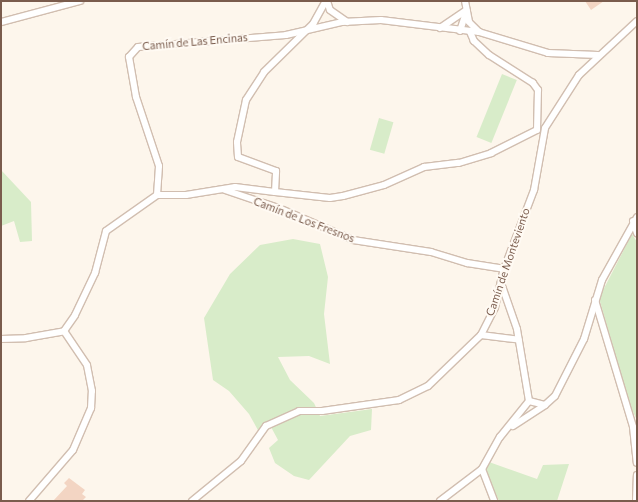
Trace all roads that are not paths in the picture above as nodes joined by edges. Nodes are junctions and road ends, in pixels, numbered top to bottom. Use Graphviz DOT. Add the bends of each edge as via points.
graph roads {
  1 [pos="80,1"];
  2 [pos="326,1"];
  3 [pos="465,1"];
  4 [pos="467,10"];
  5 [pos="637,21"];
  6 [pos="1,22"];
  7 [pos="347,22"];
  8 [pos="440,29"];
  9 [pos="460,31"];
  10 [pos="470,32"];
  11 [pos="479,32"];
  12 [pos="303,33"];
  13 [pos="598,55"];
  14 [pos="223,190"];
  15 [pos="275,192"];
  16 [pos="157,195"];
  17 [pos="635,219"];
  18 [pos="637,233"];
  19 [pos="504,269"];
  20 [pos="500,283"];
  21 [pos="595,300"];
  22 [pos="64,331"];
  23 [pos="481,335"];
  24 [pos="1,339"];
  25 [pos="520,340"];
  26 [pos="529,401"];
  27 [pos="545,405"];
  28 [pos="507,430"];
  29 [pos="637,463"];
  30 [pos="482,470"];
  31 [pos="637,475"];
  32 [pos="29,501"];
  33 [pos="192,501"];
  34 [pos="440,501"];
  35 [pos="494,501"];
  36 [pos="636,501"];
  1 -- 6 [label="street"];
  2 -- 7 [label="street" via="330,10"];
  2 -- 12 [label="street" via="313,24"];
  3 -- 4 [label="street"];
  4 -- 8 [label="street"];
  4 -- 9 [label="street"];
  4 -- 11 [label="street" via="469,22"];
  5 -- 13 [label="street, Camín de Monteviento" via="611,48"];
  7 -- 8 [label="street, Camín de Las Encinas" via="381,20"];
  7 -- 12 [label="street, Camín de Las Encinas"];
  8 -- 9 [label="street, Camín de Las Encinas"];
  9 -- 10 [label="street, Camín de Las Encinas"];
  10 -- 11 [label="street, Camín de Las Encinas"];
  10 -- 15 [label="street" via="474,41 489,55 533,83 538,90 537,130 491,153 459,163 424,167 384,185 342,196 330,198"];
  11 -- 13 [label="street, Camín de Las Encinas" via="548,53"];
  12 -- 15 [label="street" via="252,89 237,142 238,157 276,172"];
  12 -- 16 [label="street, Camín de Las Encinas" via="148,45 133,50 129,56 136,97 159,166"];
  13 -- 19 [label="street, Camín de Monteviento" via="579,75 545,128 534,190"];
  14 -- 15 [label="street" via="236,187"];
  14 -- 16 [label="street"];
  14 -- 19 [label="street, Camín de Los Fresnos" via="281,209 353,240 431,252 466,263"];
  16 -- 22 [label="street" via="106,231 95,273"];
  17 -- 18 [label="street"];
  17 -- 21 [label="street" via="602,280"];
  19 -- 20 [label="street, Camín de Monteviento"];
  20 -- 23 [label="street, Camín de Monteviento" via="494,307"];
  20 -- 25 [label="street"];
  21 -- 27 [label="street" via="584,339 555,396"];
  21 -- 29 [label="street" via="633,427"];
  22 -- 24 [label="street" via="26,338"];
  22 -- 32 [label="street" via="87,365 92,390 90,408 73,450"];
  23 -- 25 [label="street"];
  23 -- 33 [label="street, Camín de Monteviento" via="428,386 399,400 322,411 299,411 266,426 241,461"];
  25 -- 26 [label="street"];
  26 -- 27 [label="street"];
  26 -- 28 [label="street"];
  27 -- 28 [label="street"];
  28 -- 30 [label="street"];
  30 -- 34 [label="street"];
  30 -- 35 [label="street"];
  31 -- 36 [label="street"];
}
